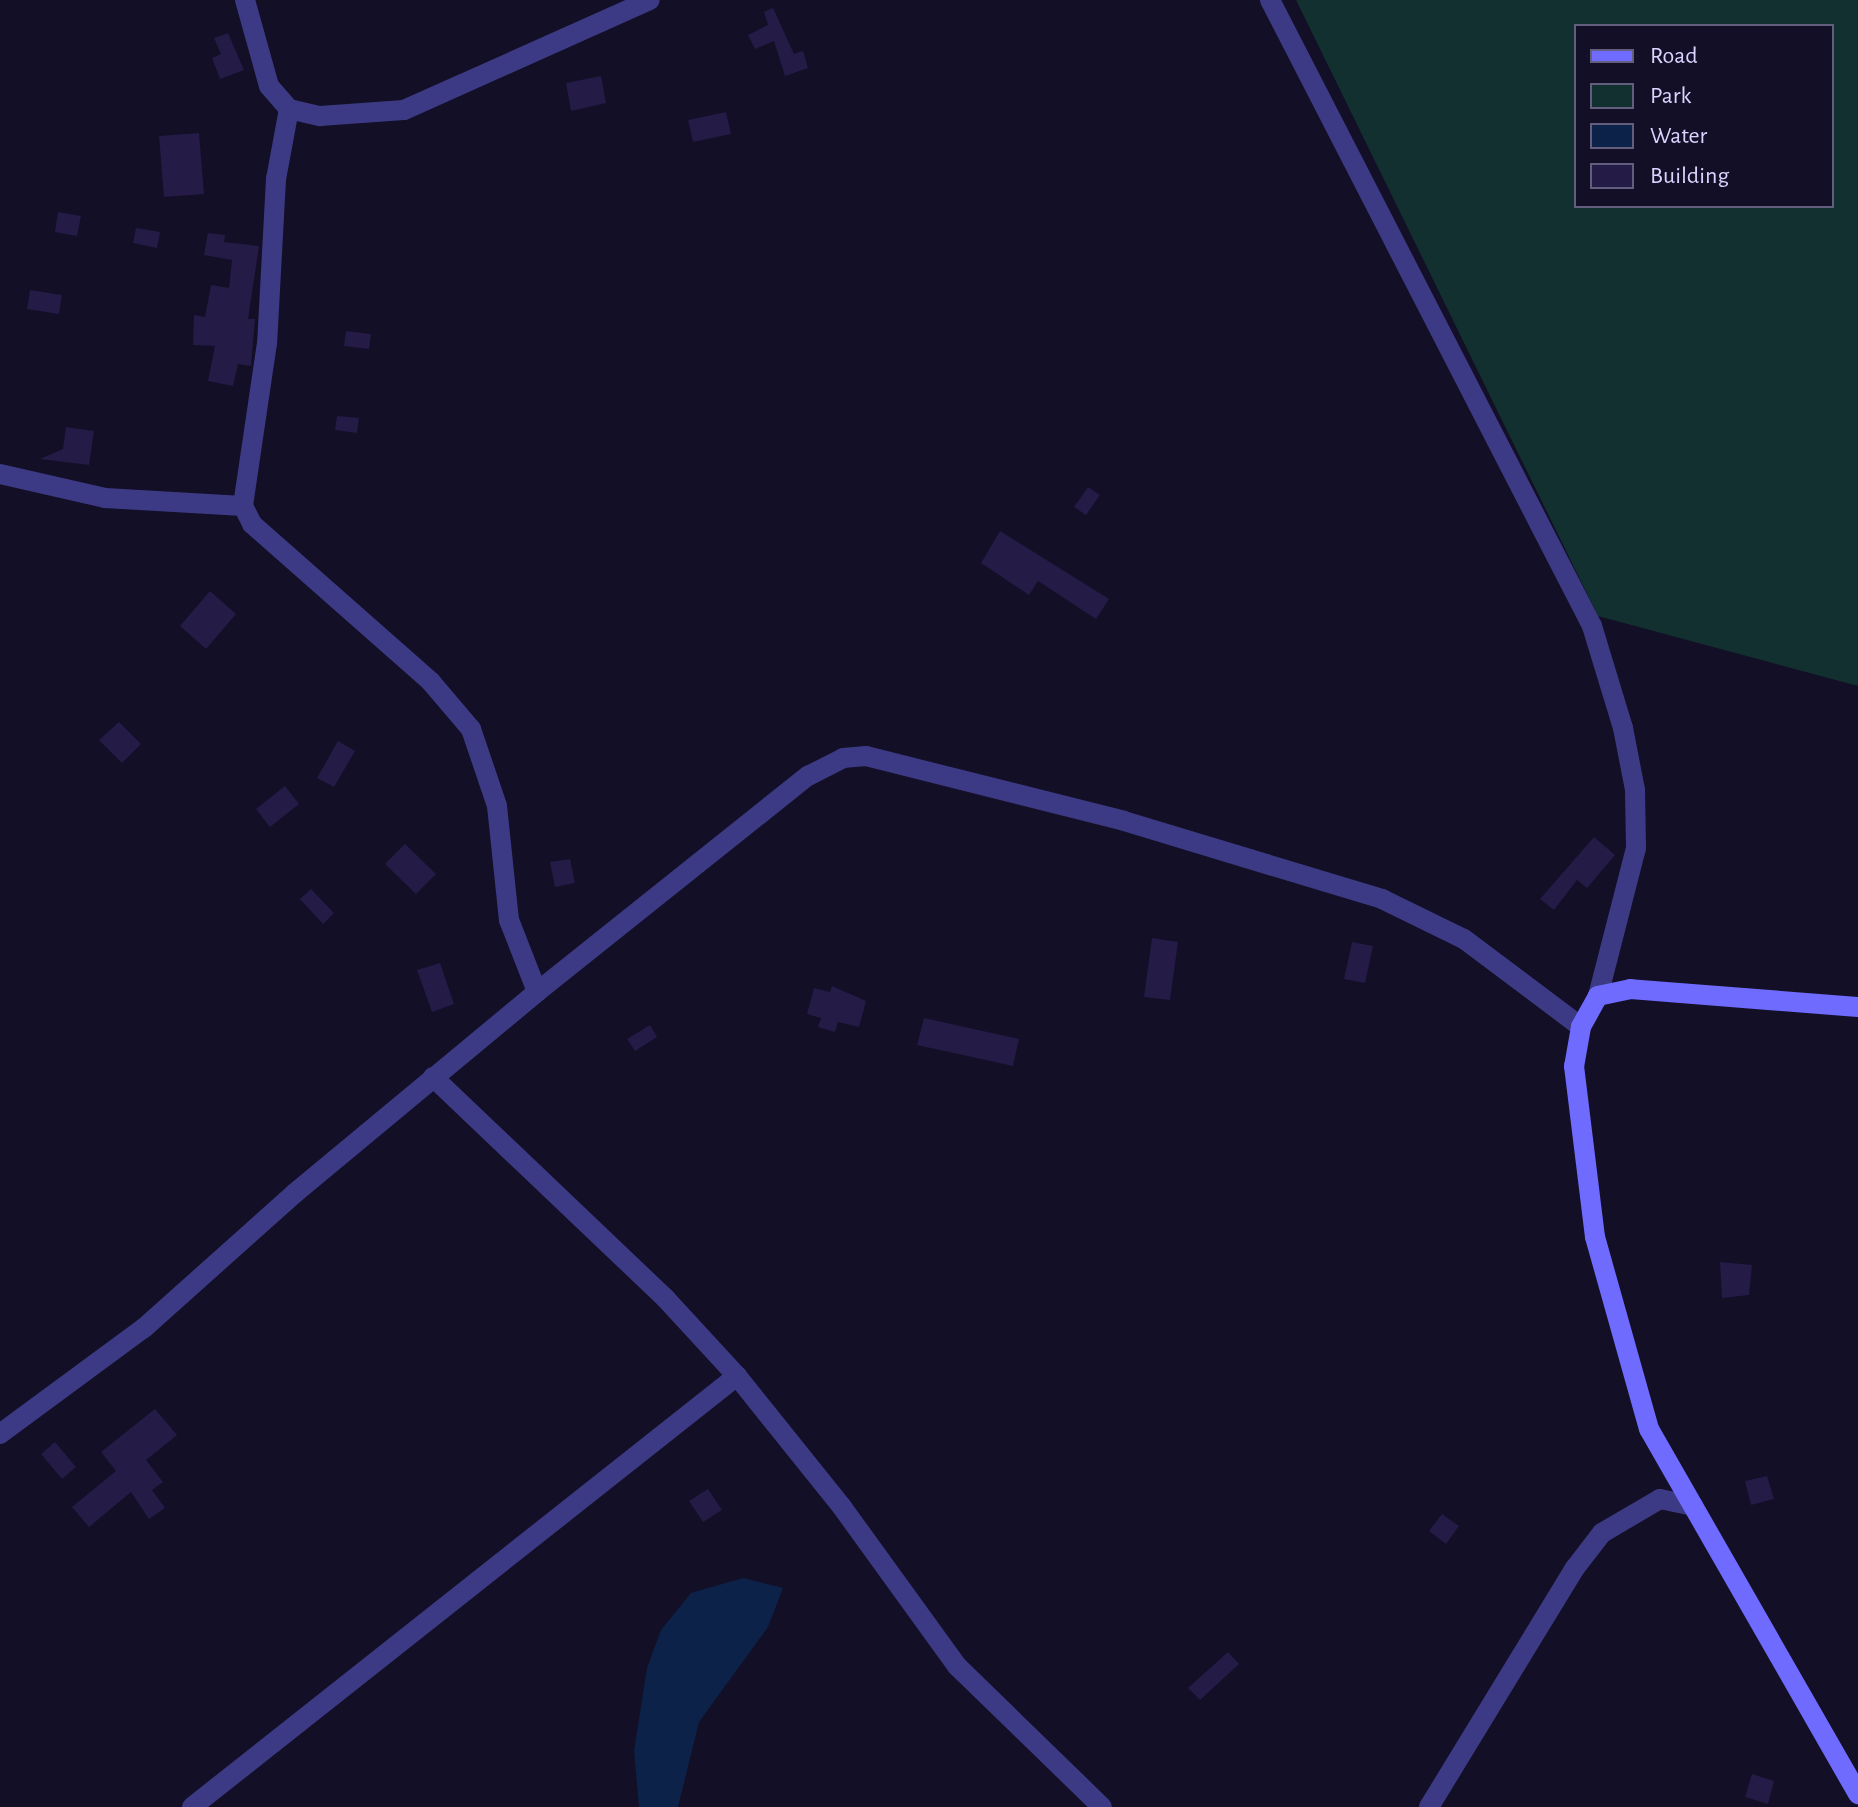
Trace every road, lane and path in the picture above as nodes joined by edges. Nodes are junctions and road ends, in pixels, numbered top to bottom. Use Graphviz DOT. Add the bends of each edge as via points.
graph roads {
  1 [pos="245,0"];
  2 [pos="650,0"];
  3 [pos="1270,0"];
  4 [pos="289,109"];
  5 [pos="0,474"];
  6 [pos="243,506"];
  7 [pos="537,992"];
  8 [pos="1598,996"];
  9 [pos="1858,1007"];
  10 [pos="1581,1027"];
  11 [pos="433,1077"];
  12 [pos="737,1376"];
  13 [pos="0,1434"];
  14 [pos="1693,1506"];
  15 [pos="1858,1794"];
  16 [pos="192,1807"];
  17 [pos="1102,1807"];
  18 [pos="1429,1807"];
  1 -- 4 [label="street" via="265,75"];
  2 -- 4 [label="street" via="404,110 320,116"];
  3 -- 8 [label="street" via="1592,626 1623,728 1635,790 1636,848"];
  4 -- 6 [label="street" via="276,179 267,343"];
  5 -- 6 [label="street" via="105,498"];
  6 -- 7 [label="street" via="252,524 431,682 471,729 497,806 509,920"];
  7 -- 10 [label="street" via="808,776 843,758 866,756 1211,845 1382,899 1464,939"];
  7 -- 11 [label="street"];
  8 -- 9 [label="street" via="1631,989"];
  8 -- 10 [label="street"];
  10 -- 14 [label="street" via="1575,1092 1595,1237 1649,1429"];
  11 -- 12 [label="street" via="666,1299"];
  11 -- 13 [label="street" via="144,1328"];
  12 -- 16 [label="street"];
  12 -- 17 [label="street" via="842,1507 957,1666"];
  14 -- 15 [label="street"];
  14 -- 18 [label="street" via="1660,1499 1602,1533 1575,1568"];
}
